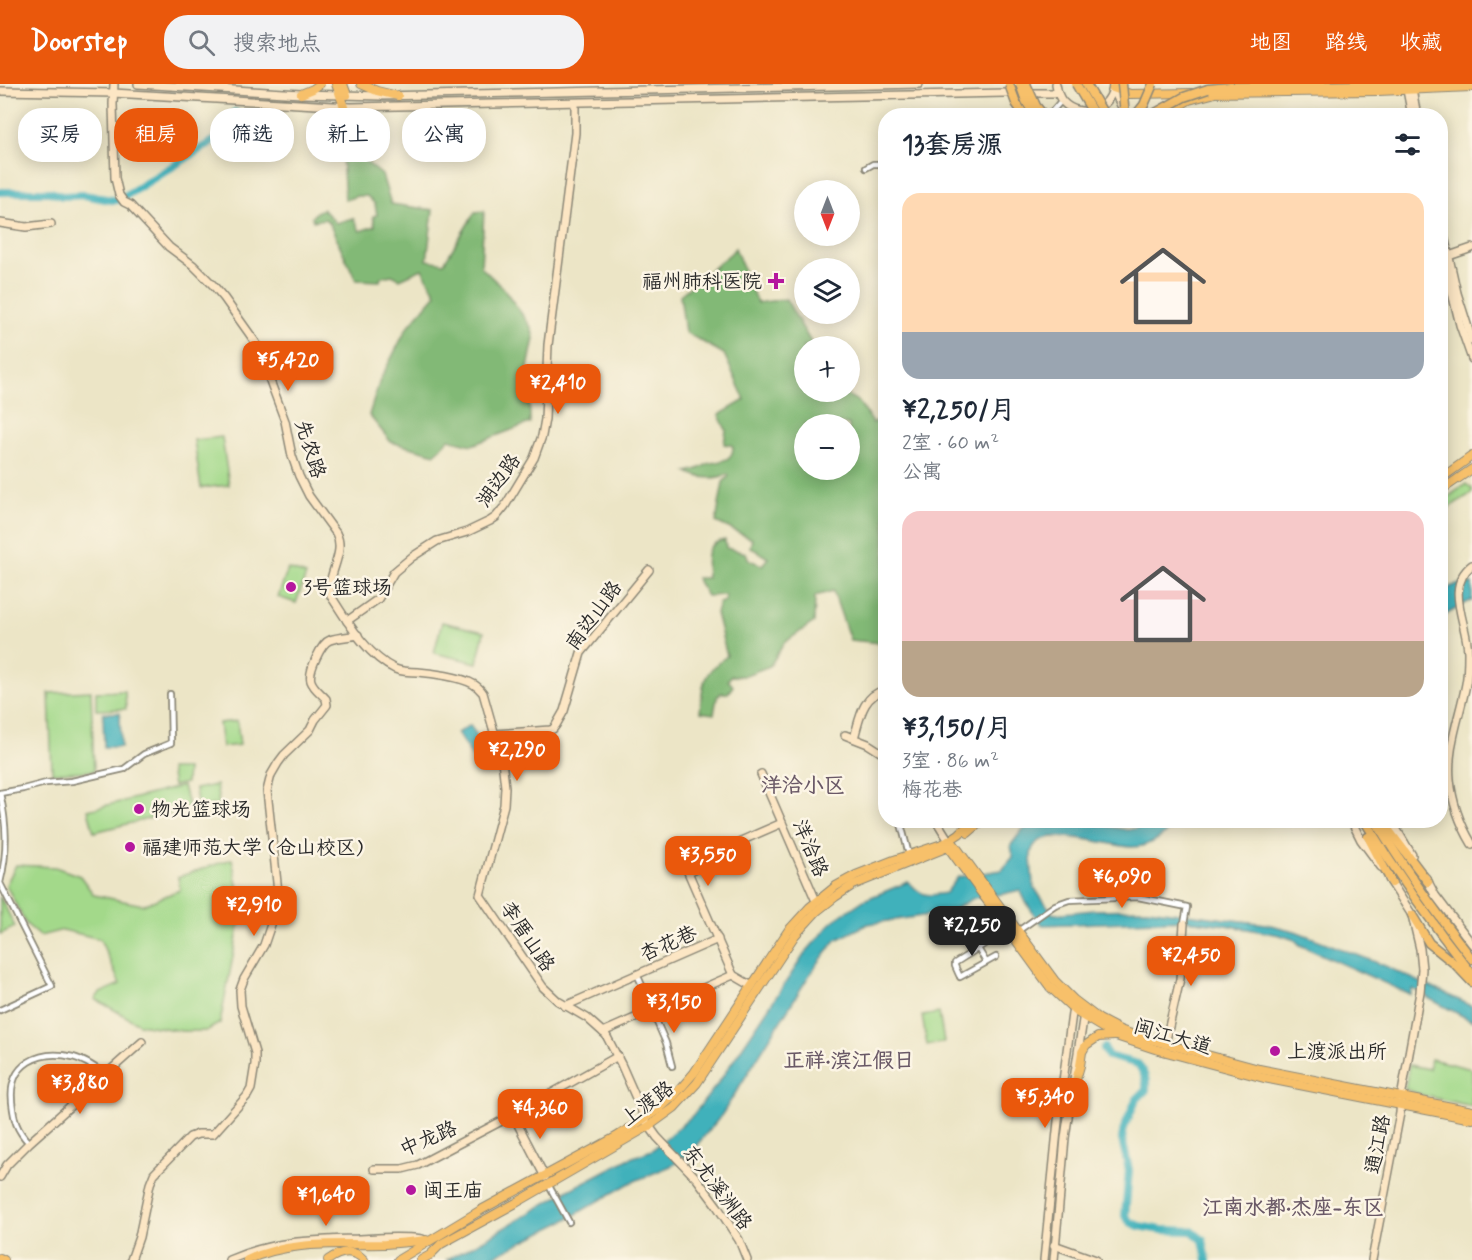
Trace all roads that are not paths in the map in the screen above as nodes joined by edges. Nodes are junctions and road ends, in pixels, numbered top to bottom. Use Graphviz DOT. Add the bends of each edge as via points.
graph roads {
  1 [pos="114,84"];
  2 [pos="138,84"];
  3 [pos="320,84"];
  4 [pos="336,84"];
  5 [pos="343,84"];
  6 [pos="361,84"];
  7 [pos="919,84"];
  8 [pos="1009,84"];
  9 [pos="1020,84"];
  10 [pos="1026,84"];
  11 [pos="1056,84"];
  12 [pos="1076,84"];
  13 [pos="1086,84"];
  14 [pos="1122,84"];
  15 [pos="1154,84"];
  16 [pos="1113,86"];
  17 [pos="653,87"];
  18 [pos="1449,87"];
  19 [pos="1472,87"];
  20 [pos="1409,90"];
  21 [pos="0,91"];
  22 [pos="1231,92"];
  23 [pos="113,93"];
  24 [pos="1057,93"];
  25 [pos="301,94"];
  26 [pos="344,95"];
  27 [pos="398,96"];
  28 [pos="1061,101"];
  29 [pos="575,103"];
  30 [pos="348,107"];
  31 [pos="1019,108"];
  32 [pos="1030,108"];
  33 [pos="1038,108"];
  34 [pos="1054,108"];
  35 [pos="1071,108"];
  36 [pos="1090,108"];
  37 [pos="1100,108"];
  38 [pos="1100,108"];
  39 [pos="1122,108"];
  40 [pos="1124,108"];
  41 [pos="1142,108"];
  42 [pos="1164,108"];
  43 [pos="1174,108"];
  44 [pos="1411,108"];
  45 [pos="1415,108"];
  46 [pos="878,164"];
  47 [pos="866,168"];
  48 [pos="0,223"];
  49 [pos="51,224"];
  50 [pos="1472,248"];
  51 [pos="1448,256"];
  52 [pos="1448,268"];
  53 [pos="1448,274"];
  54 [pos="1472,340"];
  55 [pos="1472,359"];
  56 [pos="1472,456"];
  57 [pos="1472,469"];
  58 [pos="1448,474"];
  59 [pos="1448,486"];
  60 [pos="1472,565"];
  61 [pos="649,570"];
  62 [pos="347,621"];
  63 [pos="358,636"];
  64 [pos="878,693"];
  65 [pos="170,694"];
  66 [pos="495,734"];
  67 [pos="845,735"];
  68 [pos="854,738"];
  69 [pos="878,750"];
  70 [pos="760,774"];
  71 [pos="0,793"];
  72 [pos="782,823"];
  73 [pos="902,828"];
  74 [pos="941,828"];
  75 [pos="965,828"];
  76 [pos="971,828"];
  77 [pos="1355,828"];
  78 [pos="1366,828"];
  79 [pos="1367,828"];
  80 [pos="1380,828"];
  81 [pos="1387,828"];
  82 [pos="1396,828"];
  83 [pos="949,843"];
  84 [pos="1472,844"];
  85 [pos="909,855"];
  86 [pos="1428,882"];
  87 [pos="1392,883"];
  88 [pos="989,897"];
  89 [pos="816,901"];
  90 [pos="1412,915"];
  91 [pos="1184,924"];
  92 [pos="1018,931"];
  93 [pos="970,935"];
  94 [pos="994,938"];
  95 [pos="718,939"];
  96 [pos="1472,944"];
  97 [pos="978,948"];
  98 [pos="996,957"];
  99 [pos="1472,959"];
  100 [pos="986,962"];
  101 [pos="637,974"];
  102 [pos="733,975"];
  103 [pos="1472,975"];
  104 [pos="1472,982"];
  105 [pos="752,986"];
  106 [pos="1073,1005"];
  107 [pos="565,1006"];
  108 [pos="0,1010"];
  109 [pos="652,1010"];
  110 [pos="1084,1013"];
  111 [pos="603,1032"];
  112 [pos="1116,1036"];
  113 [pos="142,1042"];
  114 [pos="1165,1044"];
  115 [pos="618,1056"];
  116 [pos="672,1066"];
  117 [pos="106,1075"];
  118 [pos="1072,1094"];
  119 [pos="1401,1102"];
  120 [pos="1472,1111"];
  121 [pos="513,1115"];
  122 [pos="1472,1119"];
  123 [pos="647,1123"];
  124 [pos="29,1143"];
  125 [pos="374,1169"];
  126 [pos="0,1177"];
  127 [pos="547,1180"];
  128 [pos="569,1222"];
  129 [pos="431,1240"];
  130 [pos="1046,1242"];
  131 [pos="441,1244"];
  132 [pos="1055,1246"];
  133 [pos="361,1257"];
  134 [pos="433,1258"];
  135 [pos="131,1260"];
  136 [pos="229,1260"];
  137 [pos="247,1260"];
  138 [pos="328,1260"];
  139 [pos="398,1260"];
  140 [pos="411,1260"];
  141 [pos="420,1260"];
  142 [pos="747,1260"];
  143 [pos="1044,1260"];
  144 [pos="1054,1260"];
  145 [pos="1096,1260"];
  146 [pos="1372,1260"];
  1 -- 23 [label="street"];
  2 -- 25 [label="street"];
  3 -- 25 [label="main road"];
  4 -- 26 [label="main road"];
  5 -- 26 [label="main road"];
  6 -- 27 [label="main road"];
  7 -- 17 [label="street"];
  8 -- 31 [label="highway, bridge"];
  9 -- 32 [label="highway, bridge"];
  10 -- 33 [label="highway, bridge"];
  11 -- 24 [label="street"];
  12 -- 36 [label="highway, bridge"];
  13 -- 37 [label="highway, bridge"];
  14 -- 40 [label="highway, bridge"];
  15 -- 41 [label="highway, bridge"];
  16 -- 22 [label="main road" via="1130,94"];
  16 -- 38 [label="street" via="1108,101"];
  16 -- 39 [label="street"];
  17 -- 27 [label="street"];
  18 -- 19 [label="main road"];
  18 -- 20 [label="main road"];
  18 -- 42 [label="highway, bridge" via="1421,84 1218,88 1184,97"];
  20 -- 22 [label="main road"];
  20 -- 44 [label="street"];
  20 -- 45 [label="street"];
  21 -- 23 [label="street"];
  22 -- 43 [label="main road" via="1198,97"];
  23 -- 30 [label="street"];
  23 -- 62 [label="street, 先农路" via="114,171 119,195 213,285 258,349 285,421 298,476 339,538 330,592"];
  24 -- 28 [label="street"];
  24 -- 29 [label="street"];
  25 -- 26 [label="street"];
  26 -- 27 [label="street"];
  26 -- 30 [label="main road"];
  28 -- 34 [label="street"];
  28 -- 35 [label="street"];
  29 -- 30 [label="street"];
  29 -- 62 [label="street, 湖边路" via="575,133 548,345 544,430 538,449 494,519 434,542 397,569 376,601"];
  46 -- 47 [label="street"];
  48 -- 49 [label="street" via="26,227"];
  50 -- 51 [label="street"];
  52 -- 54 [label="street"];
  53 -- 55 [label="street"];
  56 -- 58 [label="main road"];
  57 -- 59 [label="main road"];
  60 -- 84 [label="street" via="1459,584 1467,672 1451,747 1450,778 1458,815"];
  61 -- 66 [label="street, 南边山路" via="581,653 564,711 553,729"];
  62 -- 63 [label="street, 先农路"];
  63 -- 66 [label="street, 李厝山路" via="373,653 396,669 476,685 484,696"];
  63 -- 135 [label="street" via="332,639 324,645 310,678 327,705 311,729 281,758 267,786 279,901 264,945 240,990 255,1056 250,1092 213,1134 190,1137 154,1174"];
  64 -- 68 [label="street" via="867,700"];
  65 -- 71 [label="street" via="171,743 144,754 124,769"];
  66 -- 107 [label="street, 李厝山路" via="505,800 480,895 540,984"];
  67 -- 68 [label="street"];
  68 -- 69 [label="street"];
  70 -- 72 [label="street, 洋洽路"];
  71 -- 108 [label="street" via="7,839 0,884 52,986"];
  72 -- 89 [label="street, 洋洽路"];
  72 -- 95 [label="street" via="743,840 732,853 688,872"];
  73 -- 85 [label="street"];
  74 -- 83 [label="street"];
  75 -- 83 [label="main road"];
  76 -- 83 [label="main road"];
  77 -- 87 [label="street, 通江路"];
  78 -- 87 [label="highway"];
  79 -- 103 [label="highway"];
  80 -- 99 [label="highway" via="1429,904"];
  81 -- 86 [label="highway"];
  82 -- 86 [label="street"];
  83 -- 85 [label="main road, 上渡路"];
  83 -- 88 [label="main road, 闽江大道"];
  83 -- 123 [label="main road, 上渡路" via="853,885 817,910 795,935 697,1083 674,1108"];
  85 -- 89 [label="main road, 上渡路" via="856,875"];
  86 -- 96 [label="street"];
  87 -- 90 [label="street, 通江路"];
  88 -- 92 [label="main road, 闽江大道"];
  88 -- 106 [label="main road, 闽江大道" via="1043,978"];
  89 -- 105 [label="main road, 上渡路" via="788,931"];
  90 -- 104 [label="highway" via="1429,943"];
  90 -- 119 [label="street, 通江路" via="1422,983"];
  91 -- 92 [label="street" via="1187,907 1130,897 1069,900"];
  91 -- 114 [label="street" via="1180,979"];
  92 -- 106 [label="main road, 闽江大道"];
  93 -- 97 [label="street"];
  94 -- 97 [label="street"];
  95 -- 101 [label="street, 杏花巷"];
  95 -- 102 [label="street"];
  97 -- 100 [label="street"];
  97 -- 100 [label="street" via="955,963 960,976"];
  98 -- 100 [label="street"];
  101 -- 107 [label="street, 杏花巷"];
  101 -- 109 [label="street"];
  102 -- 105 [label="street"];
  102 -- 109 [label="street"];
  105 -- 123 [label="main road, 上渡路" via="691,1078"];
  106 -- 110 [label="main road, 闽江大道"];
  106 -- 130 [label="street"];
  107 -- 111 [label="street, 李厝山路"];
  109 -- 111 [label="street"];
  109 -- 116 [label="street"];
  110 -- 112 [label="main road, 闽江大道"];
  110 -- 114 [label="main road, 闽江大道" via="1129,1034"];
  110 -- 118 [label="street"];
  111 -- 115 [label="street, 李厝山路"];
  112 -- 118 [label="main road" via="1101,1036 1086,1045"];
  112 -- 119 [label="main road, 闽江大道" via="1264,1078"];
  113 -- 117 [label="street"];
  114 -- 119 [label="main road, 闽江大道"];
  115 -- 121 [label="street, 中龙路"];
  115 -- 123 [label="street, 李厝山路"];
  117 -- 124 [label="street"];
  117 -- 124 [label="street" via="75,1058 59,1055 40,1056 23,1064 14,1078 12,1097 19,1133"];
  118 -- 132 [label="street"];
  119 -- 120 [label="main road, 闽江大道"];
  119 -- 122 [label="main road, 闽江大道"];
  119 -- 146 [label="street, 通江路"];
  121 -- 125 [label="street, 中龙路" via="412,1167"];
  121 -- 127 [label="street"];
  123 -- 127 [label="main road, 上渡路" via="616,1137"];
  123 -- 142 [label="street, 东尤溪洲路" via="697,1179 739,1240"];
  124 -- 126 [label="street"];
  127 -- 128 [label="street"];
  127 -- 129 [label="main road, 上渡路" via="481,1210"];
  127 -- 131 [label="main road, 上渡路"];
  129 -- 136 [label="street" via="401,1236 294,1241"];
  129 -- 137 [label="main road" via="289,1248"];
  129 -- 139 [label="main road, 上渡路"];
  130 -- 132 [label="street"];
  130 -- 143 [label="street"];
  131 -- 134 [label="main road, 上渡路"];
  131 -- 140 [label="main road"];
  132 -- 144 [label="street"];
  132 -- 145 [label="street"];
  133 -- 138 [label="main road" via="343,1252"];
  134 -- 141 [label="main road, 上渡路"];
}
